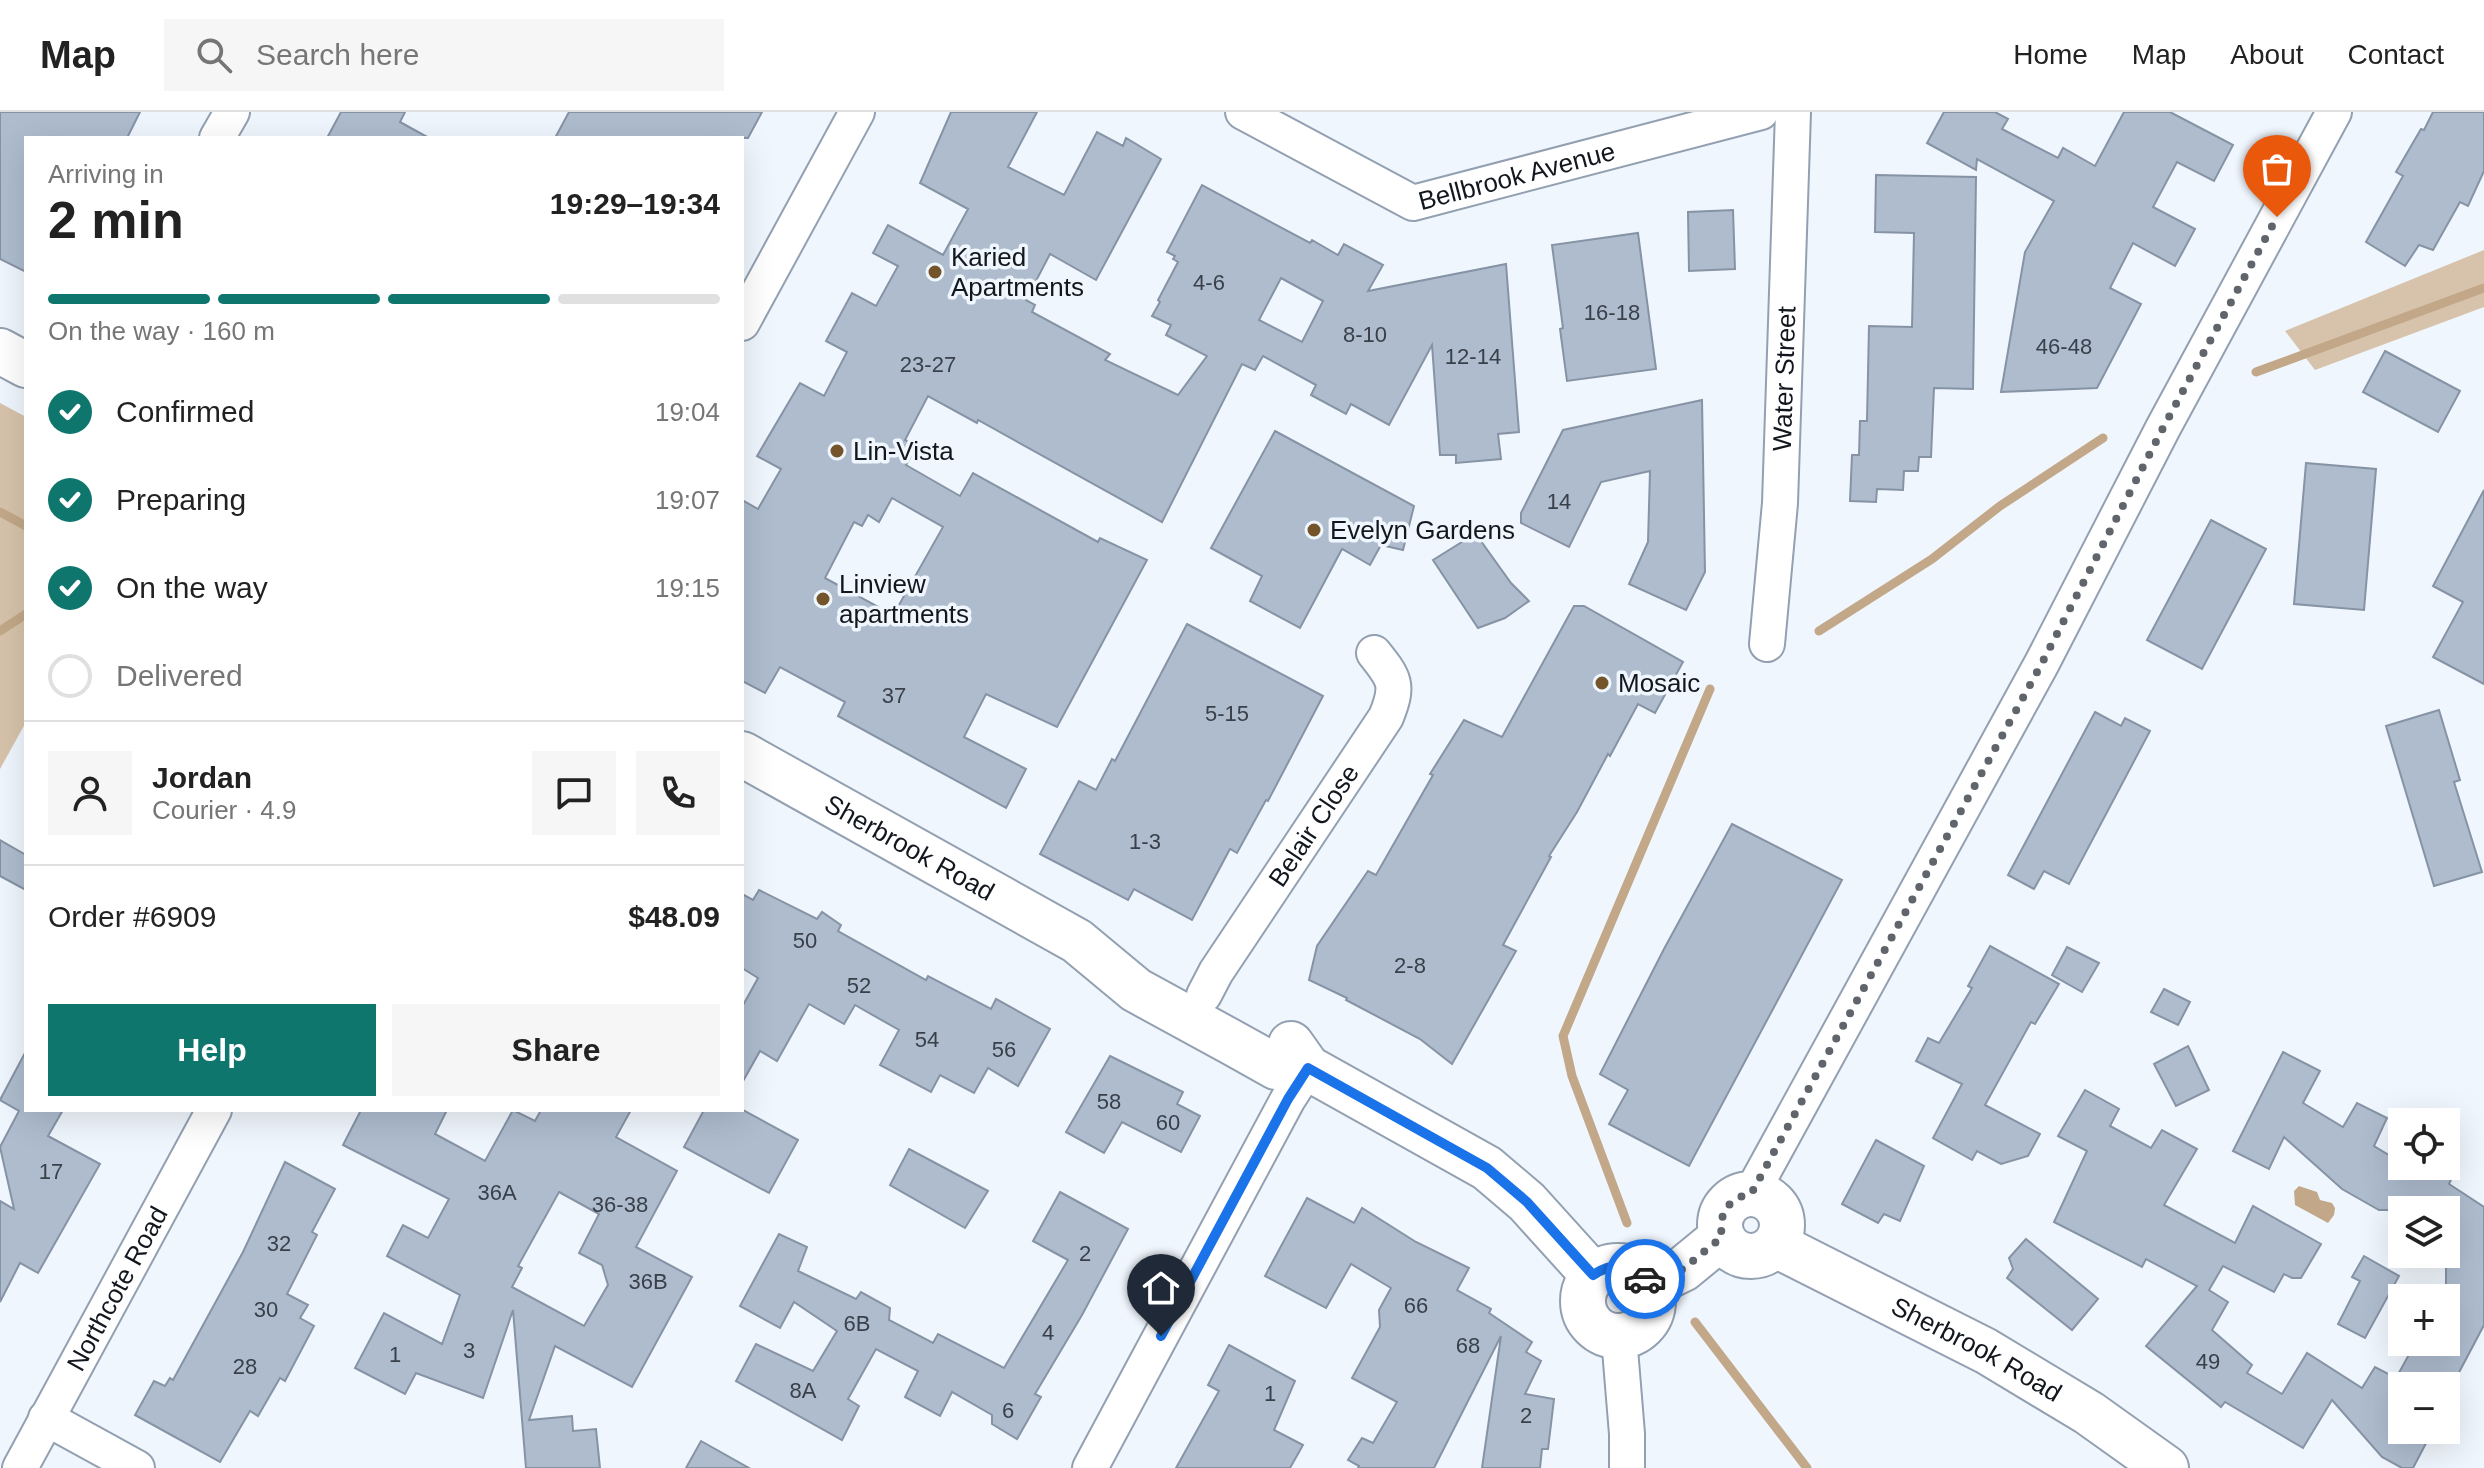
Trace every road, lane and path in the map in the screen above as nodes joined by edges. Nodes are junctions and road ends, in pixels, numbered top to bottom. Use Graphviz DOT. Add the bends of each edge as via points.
graph roads {
  1 [pos="232,112"];
  2 [pos="857,112"];
  3 [pos="1243,112"];
  4 [pos="1761,112"];
  5 [pos="1793,112"];
  6 [pos="2334,112"];
  7 [pos="218,136"];
  8 [pos="744,319"];
  9 [pos="0,351"];
  10 [pos="24,364"];
  11 [pos="1767,644"];
  12 [pos="1374,653"];
  13 [pos="744,755"];
  14 [pos="1077,941"];
  15 [pos="1204,995"];
  16 [pos="1308,1068"];
  17 [pos="213,1112"];
  18 [pos="1751,1194"];
  19 [pos="1722,1237"];
  20 [pos="1776,1245"];
  21 [pos="1593,1275"];
  22 [pos="1650,1285"];
  23 [pos="1619,1337"];
  24 [pos="46,1418"];
  25 [pos="20,1468"];
  26 [pos="137,1468"];
  27 [pos="1090,1468"];
  28 [pos="1627,1468"];
  29 [pos="2166,1468"];
  1 -- 7 [label="street"];
  2 -- 8 [label="street"];
  3 -- 4 [label="street, Bellbrook Avenue" via="1413,203"];
  5 -- 11 [label="street, Water Street" via="1780,503"];
  6 -- 18 [label="street" via="2042,663"];
  9 -- 10 [label="main road"];
  12 -- 15 [label="street, Belair Close" via="1392,675 1393,699 1386,717"];
  13 -- 14 [label="main road, Sherbrook Road"];
  14 -- 15 [label="main road, Sherbrook Road" via="1151,966"];
  14 -- 16 [label="main road, Sherbrook Road" via="1136,990 1254,1055 1276,1067"];
  15 -- 16 [label="main road, Sherbrook Road" via="1289,1042"];
  16 -- 21 [label="main road, Sherbrook Road" via="1487,1168 1527,1202"];
  16 -- 27 [label="street"];
  17 -- 24 [label="street, Northcote Road"];
  18 -- 19 [label="main road" via="1732,1200 1726,1208"];
  18 -- 20 [label="main road" via="1770,1200 1781,1216"];
  19 -- 20 [label="main road" via="1747,1257"];
  19 -- 22 [label="main road" via="1683,1269"];
  20 -- 29 [label="main road, Sherbrook Road" via="1986,1351 2089,1413"];
  21 -- 22 [label="main road" via="1623,1266"];
  21 -- 23 [label="main road" via="1583,1309 1596,1329"];
  22 -- 23 [label="main road" via="1654,1296 1649,1319"];
  23 -- 28 [label="street"];
  24 -- 25 [label="street, Northcote Road"];
  24 -- 26 [label="street"];
}
